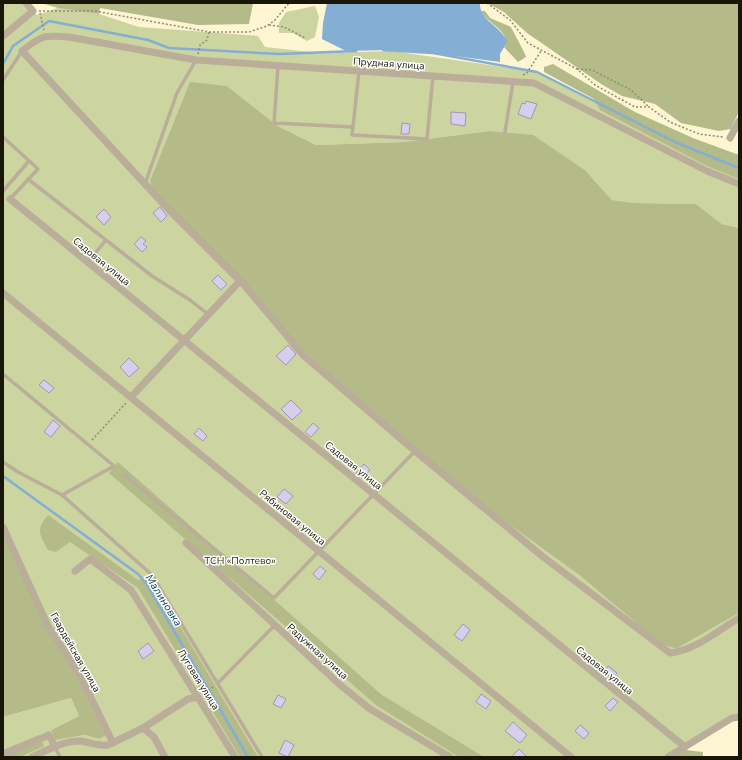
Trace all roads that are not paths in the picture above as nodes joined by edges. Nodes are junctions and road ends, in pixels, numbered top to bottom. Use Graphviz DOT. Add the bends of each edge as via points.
graph roads {
  1 [pos="26,3"];
  2 [pos="3,36"];
  3 [pos="22,51"];
  4 [pos="197,57"];
  5 [pos="278,66"];
  6 [pos="359,71"];
  7 [pos="433,76"];
  8 [pos="3,80"];
  9 [pos="512,82"];
  10 [pos="739,121"];
  11 [pos="353,127"];
  12 [pos="505,132"];
  13 [pos="3,137"];
  14 [pos="730,138"];
  15 [pos="29,161"];
  16 [pos="28,179"];
  17 [pos="145,184"];
  18 [pos="739,184"];
  19 [pos="3,191"];
  20 [pos="10,199"];
  21 [pos="106,240"];
  22 [pos="88,262"];
  23 [pos="240,281"];
  24 [pos="3,293"];
  25 [pos="209,315"];
  26 [pos="185,341"];
  27 [pos="3,374"];
  28 [pos="131,397"];
  29 [pos="415,451"];
  30 [pos="3,462"];
  31 [pos="126,476"];
  32 [pos="373,494"];
  33 [pos="62,495"];
  34 [pos="3,527"];
  35 [pos="186,543"];
  36 [pos="319,551"];
  37 [pos="75,570"];
  38 [pos="739,618"];
  39 [pos="275,625"];
  40 [pos="218,683"];
  41 [pos="198,697"];
  42 [pos="739,717"];
  43 [pos="143,728"];
  44 [pos="113,743"];
  45 [pos="55,747"];
  46 [pos="685,747"];
  47 [pos="3,755"];
  48 [pos="32,757"];
  49 [pos="60,757"];
  50 [pos="165,757"];
  51 [pos="236,757"];
  52 [pos="262,757"];
  53 [pos="450,757"];
  54 [pos="571,757"];
  55 [pos="668,757"];
  1 -- 2 [label="street" via="36,11"];
  3 -- 4 [label="street, Прудная улица" via="39,37 51,35"];
  3 -- 8 [label="lane"];
  3 -- 17 [label="street"];
  4 -- 5 [label="street, Прудная улица"];
  4 -- 17 [label="lane" via="177,93"];
  5 -- 6 [label="street, Прудная улица"];
  5 -- 11 [label="lane" via="274,123"];
  6 -- 7 [label="street, Прудная улица"];
  6 -- 11 [label="lane"];
  7 -- 9 [label="street, Прудная улица"];
  7 -- 11 [label="lane" via="427,139 352,135"];
  9 -- 12 [label="lane"];
  9 -- 18 [label="street, Прудная улица" via="534,83 707,171"];
  10 -- 14 [label="street"];
  13 -- 15 [label="lane"];
  15 -- 16 [label="lane" via="38,169"];
  15 -- 19 [label="lane"];
  16 -- 20 [label="lane"];
  16 -- 21 [label="lane"];
  17 -- 23 [label="street"];
  20 -- 22 [label="street, Садовая улица"];
  21 -- 22 [label="lane"];
  21 -- 25 [label="lane" via="152,276"];
  22 -- 26 [label="street, Садовая улица"];
  23 -- 25 [label="street"];
  23 -- 29 [label="street" via="303,355"];
  24 -- 28 [label="street, Рябиновая улица"];
  25 -- 26 [label="street"];
  26 -- 28 [label="street"];
  26 -- 32 [label="street, Садовая улица"];
  27 -- 33 [label="lane" via="114,466"];
  28 -- 36 [label="street, Рябиновая улица"];
  29 -- 32 [label="lane"];
  29 -- 38 [label="street" via="542,556 670,653 681,652 694,646"];
  30 -- 33 [label="lane"];
  31 -- 36 [label="lane" via="274,598"];
  32 -- 36 [label="lane"];
  32 -- 46 [label="street, Садовая улица"];
  33 -- 40 [label="lane" via="152,575"];
  34 -- 44 [label="street, Гвардейская улица" via="48,626 80,675"];
  35 -- 39 [label="street, Радужная улица"];
  36 -- 54 [label="street, Рябиновая улица"];
  37 -- 41 [label="street, Луговая улица" via="90,559 131,590"];
  39 -- 40 [label="lane"];
  39 -- 53 [label="street, Радужная улица" via="339,684 370,708"];
  40 -- 52 [label="lane"];
  41 -- 43 [label="street" via="188,699"];
  41 -- 51 [label="street, Луговая улица"];
  42 -- 46 [label="street" via="732,718"];
  43 -- 44 [label="street"];
  43 -- 50 [label="street" via="154,737"];
  44 -- 45 [label="street" via="102,746 82,741"];
  45 -- 47 [label="street" via="49,735"];
  45 -- 48 [label="street"];
  45 -- 49 [label="lane"];
  46 -- 55 [label="street"];
}
